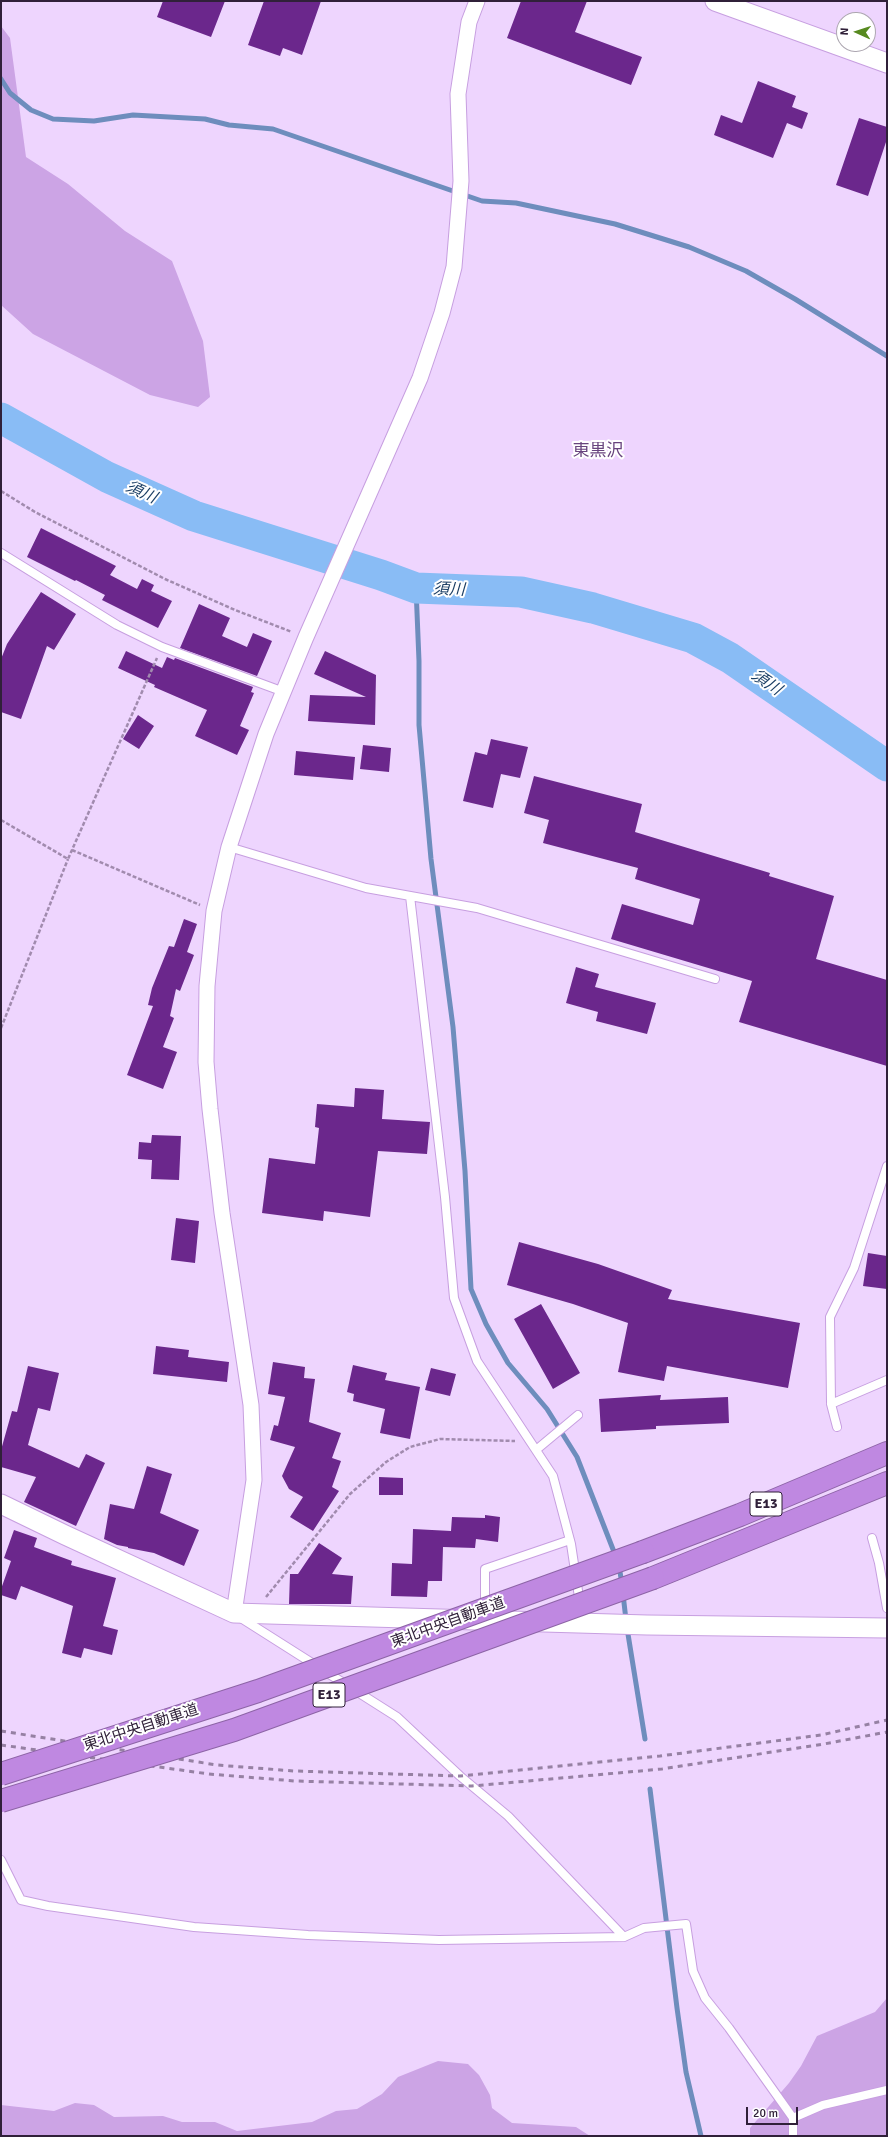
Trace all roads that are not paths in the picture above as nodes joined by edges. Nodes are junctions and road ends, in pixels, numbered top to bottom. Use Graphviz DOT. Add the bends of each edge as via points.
graph roads {
  1 [pos="477,1"];
  2 [pos="715,1"];
  3 [pos="887,63"];
  4 [pos="1,553"];
  5 [pos="284,692"];
  6 [pos="228,846"];
  7 [pos="410,896"];
  8 [pos="715,979"];
  9 [pos="887,1166"];
  10 [pos="887,1380"];
  11 [pos="831,1404"];
  12 [pos="577,1416"];
  13 [pos="837,1427"];
  14 [pos="534,1446"];
  15 [pos="887,1453"];
  16 [pos="887,1483"];
  17 [pos="1,1504"];
  18 [pos="872,1538"];
  19 [pos="570,1540"];
  20 [pos="887,1559"];
  21 [pos="879,1563"];
  22 [pos="887,1608"];
  23 [pos="243,1614"];
  24 [pos="485,1621"];
  25 [pos="587,1623"];
  26 [pos="887,1628"];
  27 [pos="1,1774"];
  28 [pos="1,1801"];
  29 [pos="1,1860"];
  30 [pos="624,1937"];
  31 [pos="887,2090"];
  32 [pos="794,2118"];
  33 [pos="793,2136"];
  1 -- 5 [label="street" via="469,22 458,94 461,181 454,267 442,314 420,378 320,603"];
  2 -- 3 [label="street"];
  4 -- 5 [label="lane" via="117,626 162,647"];
  5 -- 6 [label="street" via="264,741"];
  6 -- 7 [label="lane" via="366,888"];
  6 -- 23 [label="street" via="214,911 207,986 207,1070 222,1213 251,1405 254,1480"];
  7 -- 8 [label="lane" via="477,908"];
  7 -- 14 [label="lane" via="445,1197 454,1298 477,1361"];
  9 -- 11 [label="lane" via="854,1268 830,1317"];
  10 -- 11 [label="lane"];
  11 -- 13 [label="lane"];
  12 -- 14 [label="lane"];
  14 -- 19 [label="lane" via="553,1476"];
  15 -- 27 [label="highway, 東北中央自動車道 / E13, bridge" via="740,1515 643,1552 258,1691"];
  16 -- 28 [label="highway, 東北中央自動車道 / E13, bridge" via="653,1578 234,1730"];
  17 -- 23 [label="street"];
  18 -- 21 [label="lane"];
  19 -- 24 [label="lane" via="485,1569"];
  19 -- 25 [label="lane"];
  20 -- 21 [label="lane"];
  21 -- 22 [label="lane"];
  23 -- 24 [label="street"];
  23 -- 30 [label="lane" via="397,1717 460,1776 508,1816"];
  24 -- 25 [label="street"];
  25 -- 26 [label="street"];
  29 -- 30 [label="lane" via="21,1900 194,1927 439,1940"];
  30 -- 32 [label="lane" via="644,1928 686,1924 693,1971 705,1998 730,2028"];
  31 -- 32 [label="lane" via="823,2105"];
  32 -- 33 [label="lane"];
}
